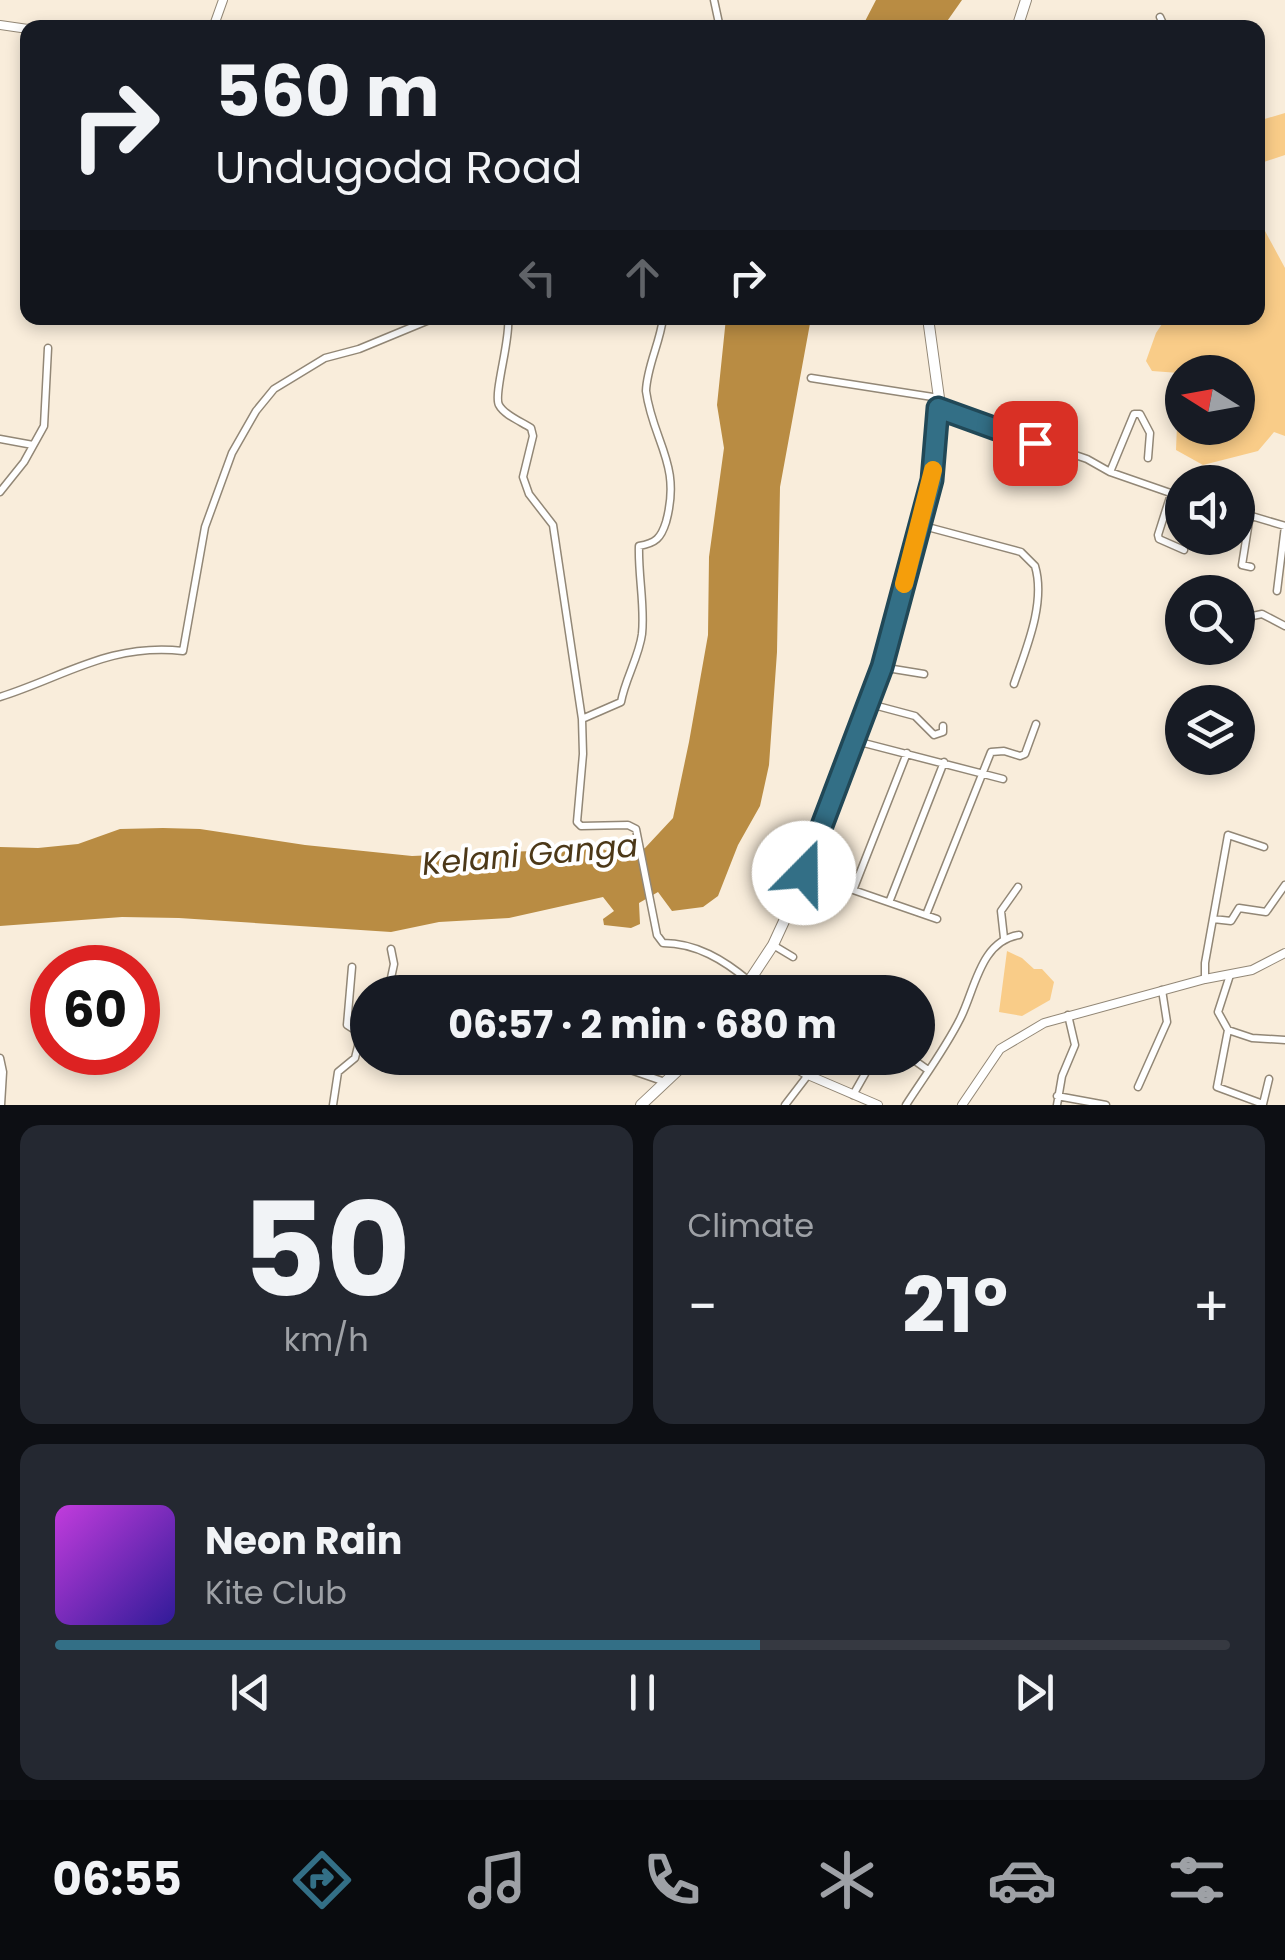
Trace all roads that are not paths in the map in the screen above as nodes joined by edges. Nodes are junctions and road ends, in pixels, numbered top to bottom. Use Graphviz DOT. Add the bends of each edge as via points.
graph roads {
  1 [pos="1160,17"];
  2 [pos="1162,20"];
  3 [pos="417,325"];
  4 [pos="508,325"];
  5 [pos="662,325"];
  6 [pos="929,325"];
  7 [pos="48,348"];
  8 [pos="811,378"];
  9 [pos="939,403"];
  10 [pos="0,439"];
  11 [pos="33,445"];
  12 [pos="1148,458"];
  13 [pos="1110,472"];
  14 [pos="0,492"];
  15 [pos="1165,492"];
  16 [pos="1165,513"];
  17 [pos="1255,517"];
  18 [pos="920,525"];
  19 [pos="1285,526"];
  20 [pos="1165,541"];
  21 [pos="1244,555"];
  22 [pos="1251,567"];
  23 [pos="1278,590"];
  24 [pos="1255,615"];
  25 [pos="1285,626"];
  26 [pos="882,667"];
  27 [pos="924,674"];
  28 [pos="1014,684"];
  29 [pos="0,698"];
  30 [pos="870,704"];
  31 [pos="582,719"];
  32 [pos="918,720"];
  33 [pos="931,722"];
  34 [pos="1036,724"];
  35 [pos="943,726"];
  36 [pos="856,741"];
  37 [pos="907,753"];
  38 [pos="944,762"];
  39 [pos="981,773"];
  40 [pos="1002,779"];
  41 [pos="1264,847"];
  42 [pos="804,873"];
  43 [pos="1285,884"];
  44 [pos="1018,887"];
  45 [pos="854,888"];
  46 [pos="890,900"];
  47 [pos="926,915"];
  48 [pos="937,919"];
  49 [pos="1214,919"];
  50 [pos="1019,935"];
  51 [pos="1004,938"];
  52 [pos="773,945"];
  53 [pos="391,949"];
  54 [pos="1285,953"];
  55 [pos="792,957"];
  56 [pos="352,967"];
  57 [pos="351,975"];
  58 [pos="392,975"];
  59 [pos="740,975"];
  60 [pos="754,975"];
  61 [pos="1230,976"];
  62 [pos="1205,979"];
  63 [pos="350,990"];
  64 [pos="1162,990"];
  65 [pos="1068,1014"];
  66 [pos="350,1027"];
  67 [pos="1228,1030"];
  68 [pos="1285,1040"];
  69 [pos="0,1058"];
  70 [pos="935,1059"];
  71 [pos="350,1062"];
  72 [pos="646,1075"];
  73 [pos="673,1075"];
  74 [pos="865,1075"];
  75 [pos="925,1075"];
  76 [pos="808,1076"];
  77 [pos="1268,1079"];
  78 [pos="666,1082"];
  79 [pos="1138,1087"];
  80 [pos="1,1095"];
  81 [pos="854,1095"];
  82 [pos="1057,1100"];
  83 [pos="867,1103"];
  84 [pos="1264,1104"];
  85 [pos="2,1105"];
  86 [pos="333,1105"];
  87 [pos="640,1105"];
  88 [pos="785,1105"];
  89 [pos="878,1105"];
  90 [pos="906,1105"];
  91 [pos="962,1105"];
  92 [pos="1106,1105"];
  1 -- 2 [label="street"];
  3 -- 29 [label="street" via="326,358 274,389 256,411 232,453 205,527 184,652 108,656"];
  4 -- 31 [label="street" via="497,396 499,406 531,428 523,478 553,526"];
  5 -- 31 [label="street" via="646,391 672,477 670,506 662,535 639,546 642,638 621,702"];
  6 -- 9 [label="main road"];
  7 -- 11 [label="street" via="44,426"];
  8 -- 9 [label="street"];
  9 -- 13 [label="street"];
  9 -- 18 [label="main road"];
  10 -- 11 [label="street"];
  11 -- 14 [label="street"];
  12 -- 13 [label="street" via="1150,432 1134,414"];
  13 -- 15 [label="street"];
  16 -- 20 [label="street" via="1158,535"];
  17 -- 19 [label="street"];
  18 -- 26 [label="main road"];
  18 -- 28 [label="street" via="1021,552 1035,566 1036,603"];
  19 -- 23 [label="street"];
  21 -- 22 [label="street" via="1242,565"];
  24 -- 25 [label="street"];
  26 -- 27 [label="street"];
  26 -- 30 [label="main road"];
  30 -- 32 [label="street"];
  30 -- 36 [label="main road"];
  31 -- 59 [label="street" via="577,822 628,825 639,832 657,935 663,943 717,958"];
  32 -- 33 [label="street"];
  32 -- 35 [label="street" via="934,735"];
  34 -- 39 [label="street" via="1025,754 991,752"];
  36 -- 37 [label="street"];
  36 -- 42 [label="main road"];
  37 -- 38 [label="street"];
  37 -- 45 [label="street"];
  38 -- 39 [label="street"];
  38 -- 46 [label="street"];
  39 -- 40 [label="street"];
  39 -- 47 [label="street"];
  41 -- 49 [label="street" via="1228,835"];
  42 -- 45 [label="street"];
  42 -- 52 [label="main road"];
  43 -- 49 [label="street" via="1266,912 1239,908 1231,921"];
  44 -- 51 [label="street" via="1002,911"];
  45 -- 46 [label="street"];
  46 -- 47 [label="street"];
  47 -- 48 [label="street"];
  49 -- 62 [label="street"];
  50 -- 51 [label="street"];
  51 -- 70 [label="street" via="990,952"];
  52 -- 55 [label="street"];
  52 -- 60 [label="main road"];
  53 -- 58 [label="street"];
  54 -- 61 [label="street"];
  56 -- 57 [label="street"];
  61 -- 62 [label="street"];
  61 -- 67 [label="street" via="1218,1012"];
  62 -- 64 [label="street"];
  63 -- 66 [label="street"];
  64 -- 65 [label="street"];
  64 -- 79 [label="street" via="1166,1022"];
  65 -- 82 [label="street" via="1075,1045"];
  65 -- 91 [label="street" via="1000,1049"];
  67 -- 68 [label="street"];
  67 -- 84 [label="street" via="1217,1087"];
  69 -- 80 [label="street"];
  71 -- 86 [label="street" via="338,1072"];
  72 -- 78 [label="street"];
  73 -- 78 [label="main road"];
  74 -- 81 [label="street"];
  75 -- 90 [label="street"];
  76 -- 81 [label="street"];
  76 -- 88 [label="street"];
  77 -- 84 [label="street"];
  78 -- 87 [label="main road"];
  80 -- 85 [label="street"];
  81 -- 83 [label="street"];
  82 -- 92 [label="street"];
  83 -- 89 [label="street"];
}
